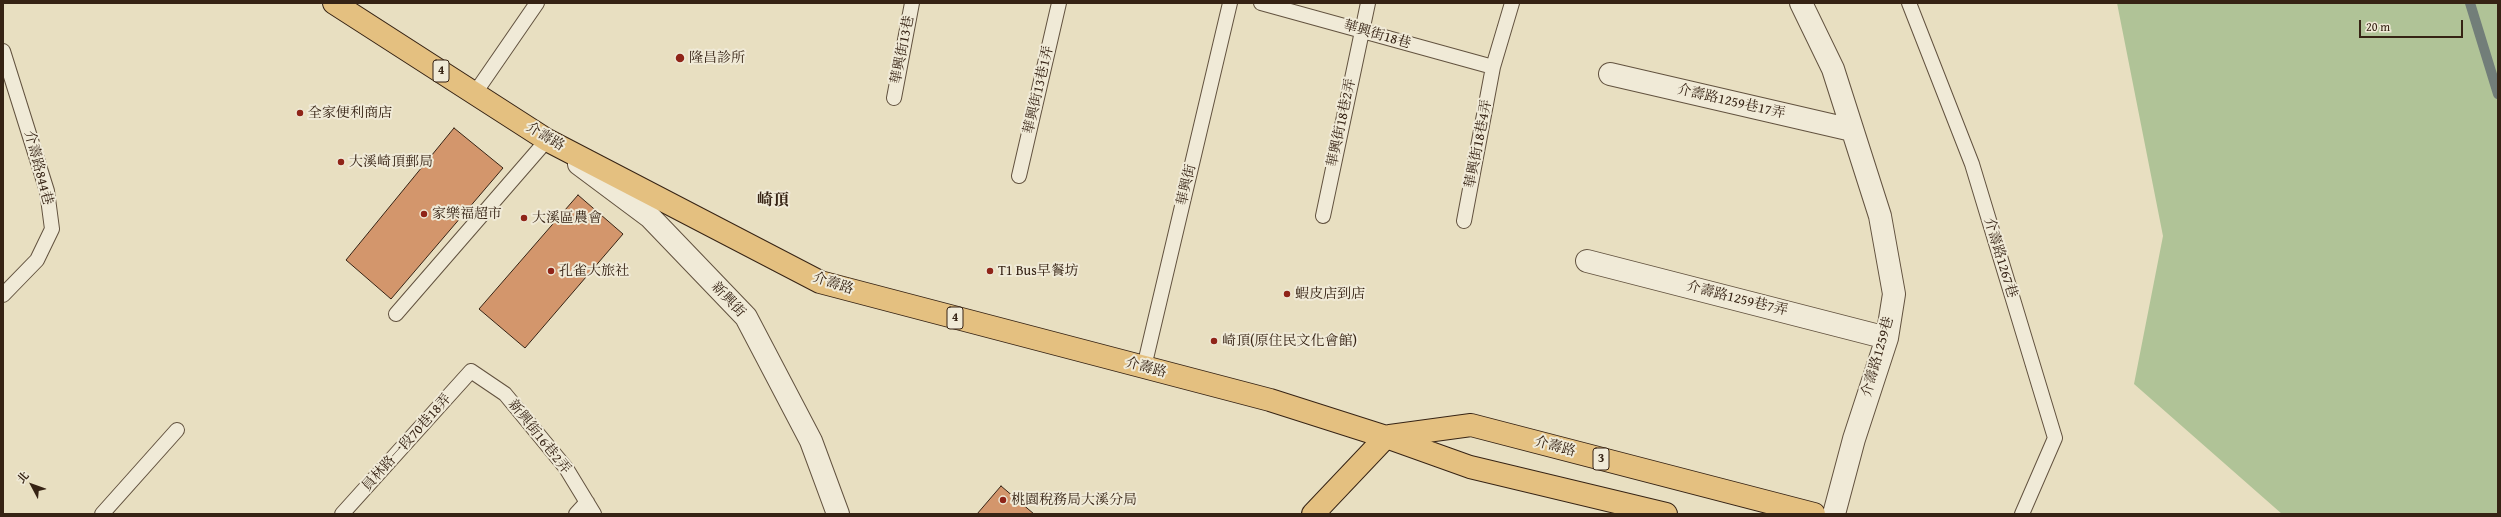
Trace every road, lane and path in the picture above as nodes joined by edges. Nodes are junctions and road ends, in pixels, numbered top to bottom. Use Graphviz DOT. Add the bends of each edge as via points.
graph roads {
  1 [pos="334,3"];
  2 [pos="536,3"];
  3 [pos="912,3"];
  4 [pos="1059,3"];
  5 [pos="1230,3"];
  6 [pos="1261,3"];
  7 [pos="1368,3"];
  8 [pos="1512,3"];
  9 [pos="1801,3"];
  10 [pos="1909,3"];
  11 [pos="1362,30"];
  12 [pos="3,51"];
  13 [pos="1493,67"];
  14 [pos="1610,74"];
  15 [pos="476,93"];
  16 [pos="894,98"];
  17 [pos="1852,130"];
  18 [pos="547,140"];
  19 [pos="1019,176"];
  20 [pos="1322,216"];
  21 [pos="1464,221"];
  22 [pos="1587,261"];
  23 [pos="3,294"];
  24 [pos="396,314"];
  25 [pos="1887,338"];
  26 [pos="1144,367"];
  27 [pos="471,372"];
  28 [pos="177,430"];
  29 [pos="1386,437"];
  30 [pos="591,508"];
  31 [pos="102,514"];
  32 [pos="342,514"];
  33 [pos="576,514"];
  34 [pos="838,514"];
  35 [pos="1313,514"];
  36 [pos="1666,514"];
  37 [pos="1814,514"];
  38 [pos="1834,514"];
  39 [pos="2022,514"];
  1 -- 15 [label="main road, 介壽路 / 4"];
  2 -- 15 [label="lane"];
  3 -- 16 [label="lane, 華興街13巷"];
  4 -- 19 [label="lane, 華興街13巷1弄"];
  5 -- 26 [label="lane, 華興街"];
  6 -- 11 [label="lane, 華興街18巷"];
  7 -- 11 [label="lane, 華興街18巷2弄"];
  8 -- 13 [label="lane, 華興街18巷4弄"];
  9 -- 17 [label="street, 介壽路1259巷" via="1832,68"];
  10 -- 39 [label="lane, 介壽路1267巷" via="1972,164 2055,438"];
  11 -- 13 [label="lane, 華興街18巷"];
  11 -- 20 [label="lane, 華興街18巷2弄"];
  12 -- 23 [label="lane, 介壽路844巷" via="47,191 52,229 37,260"];
  13 -- 21 [label="lane, 華興街18巷4弄"];
  14 -- 17 [label="street, 介壽路1259巷17弄"];
  15 -- 18 [label="main road, 介壽路 / 4"];
  17 -- 25 [label="street, 介壽路1259巷" via="1880,216 1894,294"];
  18 -- 24 [label="lane"];
  18 -- 26 [label="main road, 介壽路 / 4" via="820,282"];
  18 -- 34 [label="street, 新興街" via="650,217 746,318 811,441"];
  22 -- 25 [label="street, 介壽路1259巷7弄"];
  25 -- 38 [label="street, 介壽路1259巷" via="1854,439"];
  26 -- 29 [label="main road, 介壽路 / 4" via="1270,400"];
  27 -- 30 [label="lane, 新興街16巷2弄" via="505,394 566,468"];
  27 -- 32 [label="lane, 員林路一段70巷18弄"];
  28 -- 31 [label="lane"];
  29 -- 35 [label="main road"];
  29 -- 36 [label="main road, 介壽路" via="1470,467"];
  29 -- 37 [label="main road, 介壽路 / 3" via="1471,425"];
  30 -- 33 [label="lane"];
}
